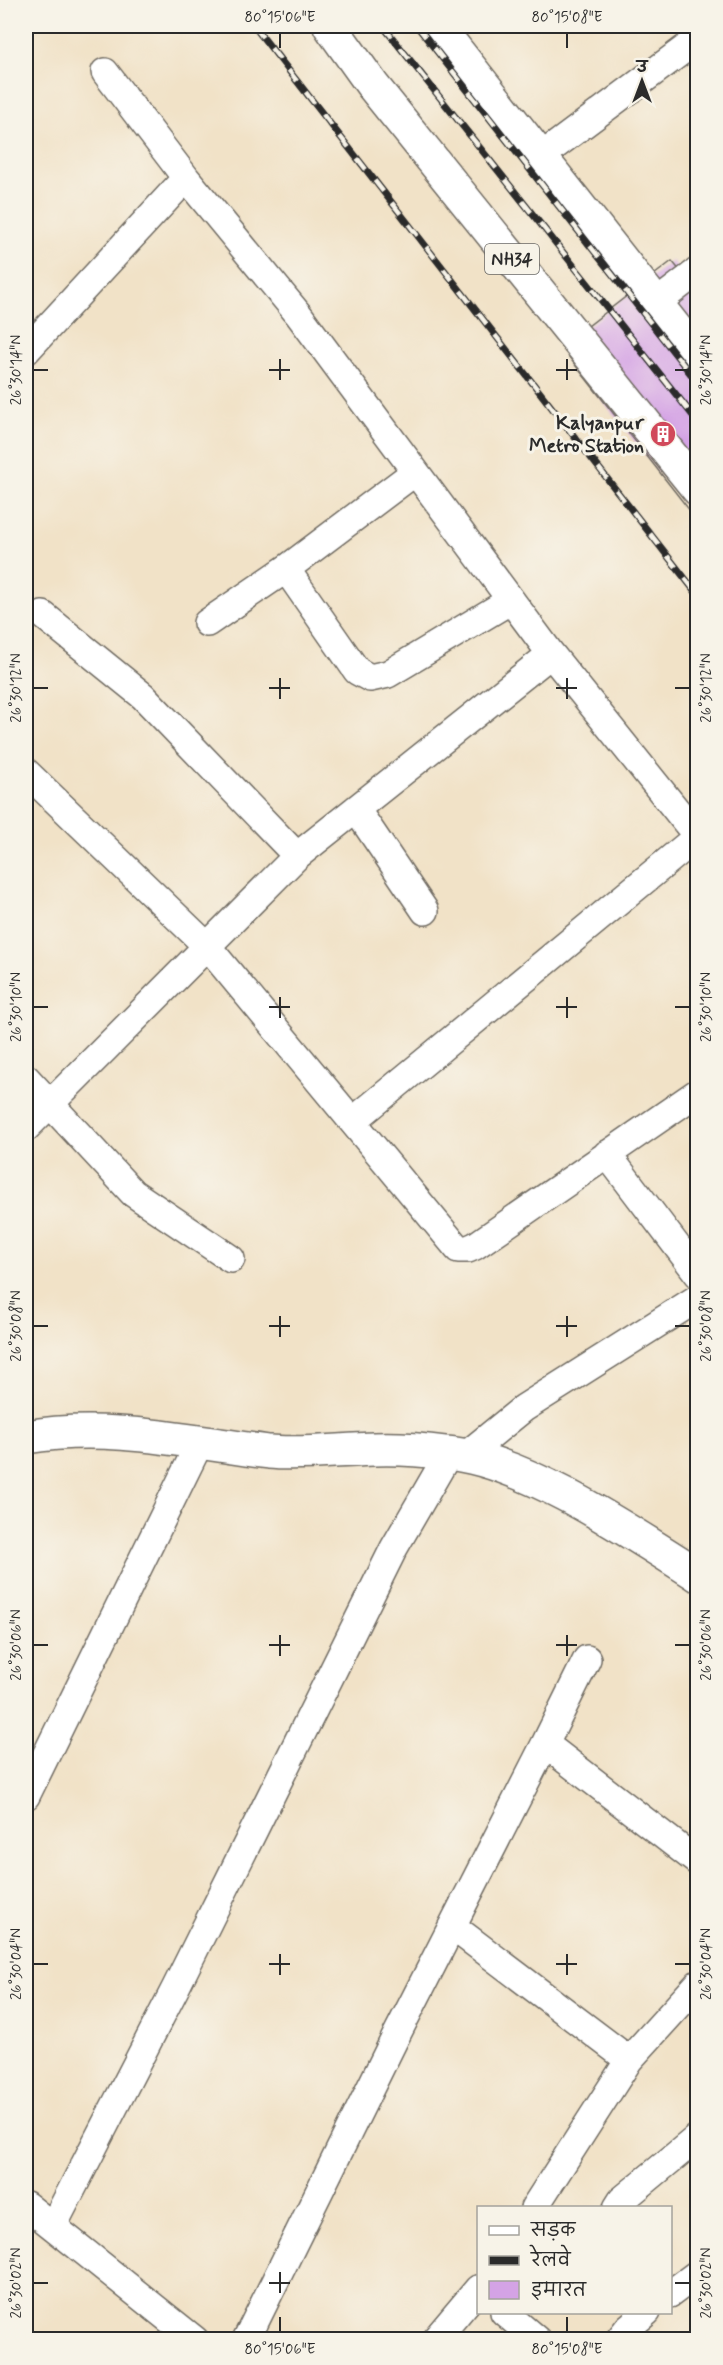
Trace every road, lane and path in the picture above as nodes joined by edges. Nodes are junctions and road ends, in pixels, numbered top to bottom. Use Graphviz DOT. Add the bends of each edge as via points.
graph roads {
  1 [pos="330,26"];
  2 [pos="437,26"];
  3 [pos="698,39"];
  4 [pos="105,72"];
  5 [pos="540,157"];
  6 [pos="186,178"];
  7 [pos="698,271"];
  8 [pos="655,304"];
  9 [pos="26,351"];
  10 [pos="698,357"];
  11 [pos="416,472"];
  12 [pos="698,489"];
  13 [pos="286,569"];
  14 [pos="511,600"];
  15 [pos="43,615"];
  16 [pos="207,623"];
  17 [pos="551,654"];
  18 [pos="26,772"];
  19 [pos="356,809"];
  20 [pos="697,837"];
  21 [pos="297,856"];
  22 [pos="425,911"];
  23 [pos="207,946"];
  24 [pos="26,1078"];
  25 [pos="698,1092"];
  26 [pos="51,1103"];
  27 [pos="354,1122"];
  28 [pos="26,1128"];
  29 [pos="607,1154"];
  30 [pos="231,1259"];
  31 [pos="698,1274"];
  32 [pos="698,1298"];
  33 [pos="26,1437"];
  34 [pos="199,1443"];
  35 [pos="457,1454"];
  36 [pos="698,1575"];
  37 [pos="587,1659"];
  38 [pos="545,1744"];
  39 [pos="26,1796"];
  40 [pos="698,1862"];
  41 [pos="452,1926"];
  42 [pos="698,1984"];
  43 [pos="629,2060"];
  44 [pos="698,2137"];
  45 [pos="26,2205"];
  46 [pos="535,2206"];
  47 [pos="618,2206"];
  48 [pos="53,2226"];
  49 [pos="698,2273"];
  50 [pos="477,2291"];
  51 [pos="672,2292"];
  52 [pos="505,2314"];
  53 [pos="195,2340"];
  54 [pos="246,2340"];
  55 [pos="435,2340"];
  56 [pos="537,2340"];
  1 -- 12 [label="main road, NH34" via="373,86"];
  2 -- 5 [label="main road"];
  3 -- 5 [label="street"];
  4 -- 6 [label="street"];
  5 -- 8 [label="main road"];
  6 -- 9 [label="street"];
  6 -- 11 [label="street" via="299,315"];
  7 -- 8 [label="street"];
  8 -- 10 [label="main road"];
  11 -- 13 [label="street"];
  11 -- 14 [label="street"];
  13 -- 14 [label="street" via="357,671 369,678 388,674"];
  13 -- 16 [label="street"];
  14 -- 17 [label="street"];
  15 -- 21 [label="street" via="143,696"];
  17 -- 19 [label="street"];
  17 -- 20 [label="street"];
  18 -- 23 [label="street"];
  19 -- 21 [label="street"];
  19 -- 22 [label="street"];
  20 -- 27 [label="street"];
  21 -- 23 [label="street"];
  23 -- 26 [label="street"];
  23 -- 27 [label="street"];
  24 -- 26 [label="street"];
  25 -- 29 [label="street"];
  26 -- 28 [label="street"];
  26 -- 30 [label="street" via="134,1193"];
  27 -- 29 [label="street" via="453,1245 462,1250 475,1246"];
  29 -- 31 [label="street"];
  32 -- 35 [label="street"];
  33 -- 34 [label="main road" via="47,1433 142,1433"];
  34 -- 35 [label="main road" via="280,1453 377,1449"];
  34 -- 39 [label="street"];
  35 -- 36 [label="main road" via="494,1462 568,1497"];
  35 -- 48 [label="street" via="394,1548"];
  37 -- 38 [label="street"];
  38 -- 40 [label="street"];
  38 -- 41 [label="street"];
  41 -- 43 [label="street"];
  41 -- 54 [label="street"];
  42 -- 43 [label="street"];
  43 -- 46 [label="street"];
  44 -- 47 [label="street"];
  45 -- 48 [label="street"];
  48 -- 53 [label="street"];
  49 -- 51 [label="street"];
  50 -- 55 [label="street"];
  52 -- 56 [label="street"];
}
